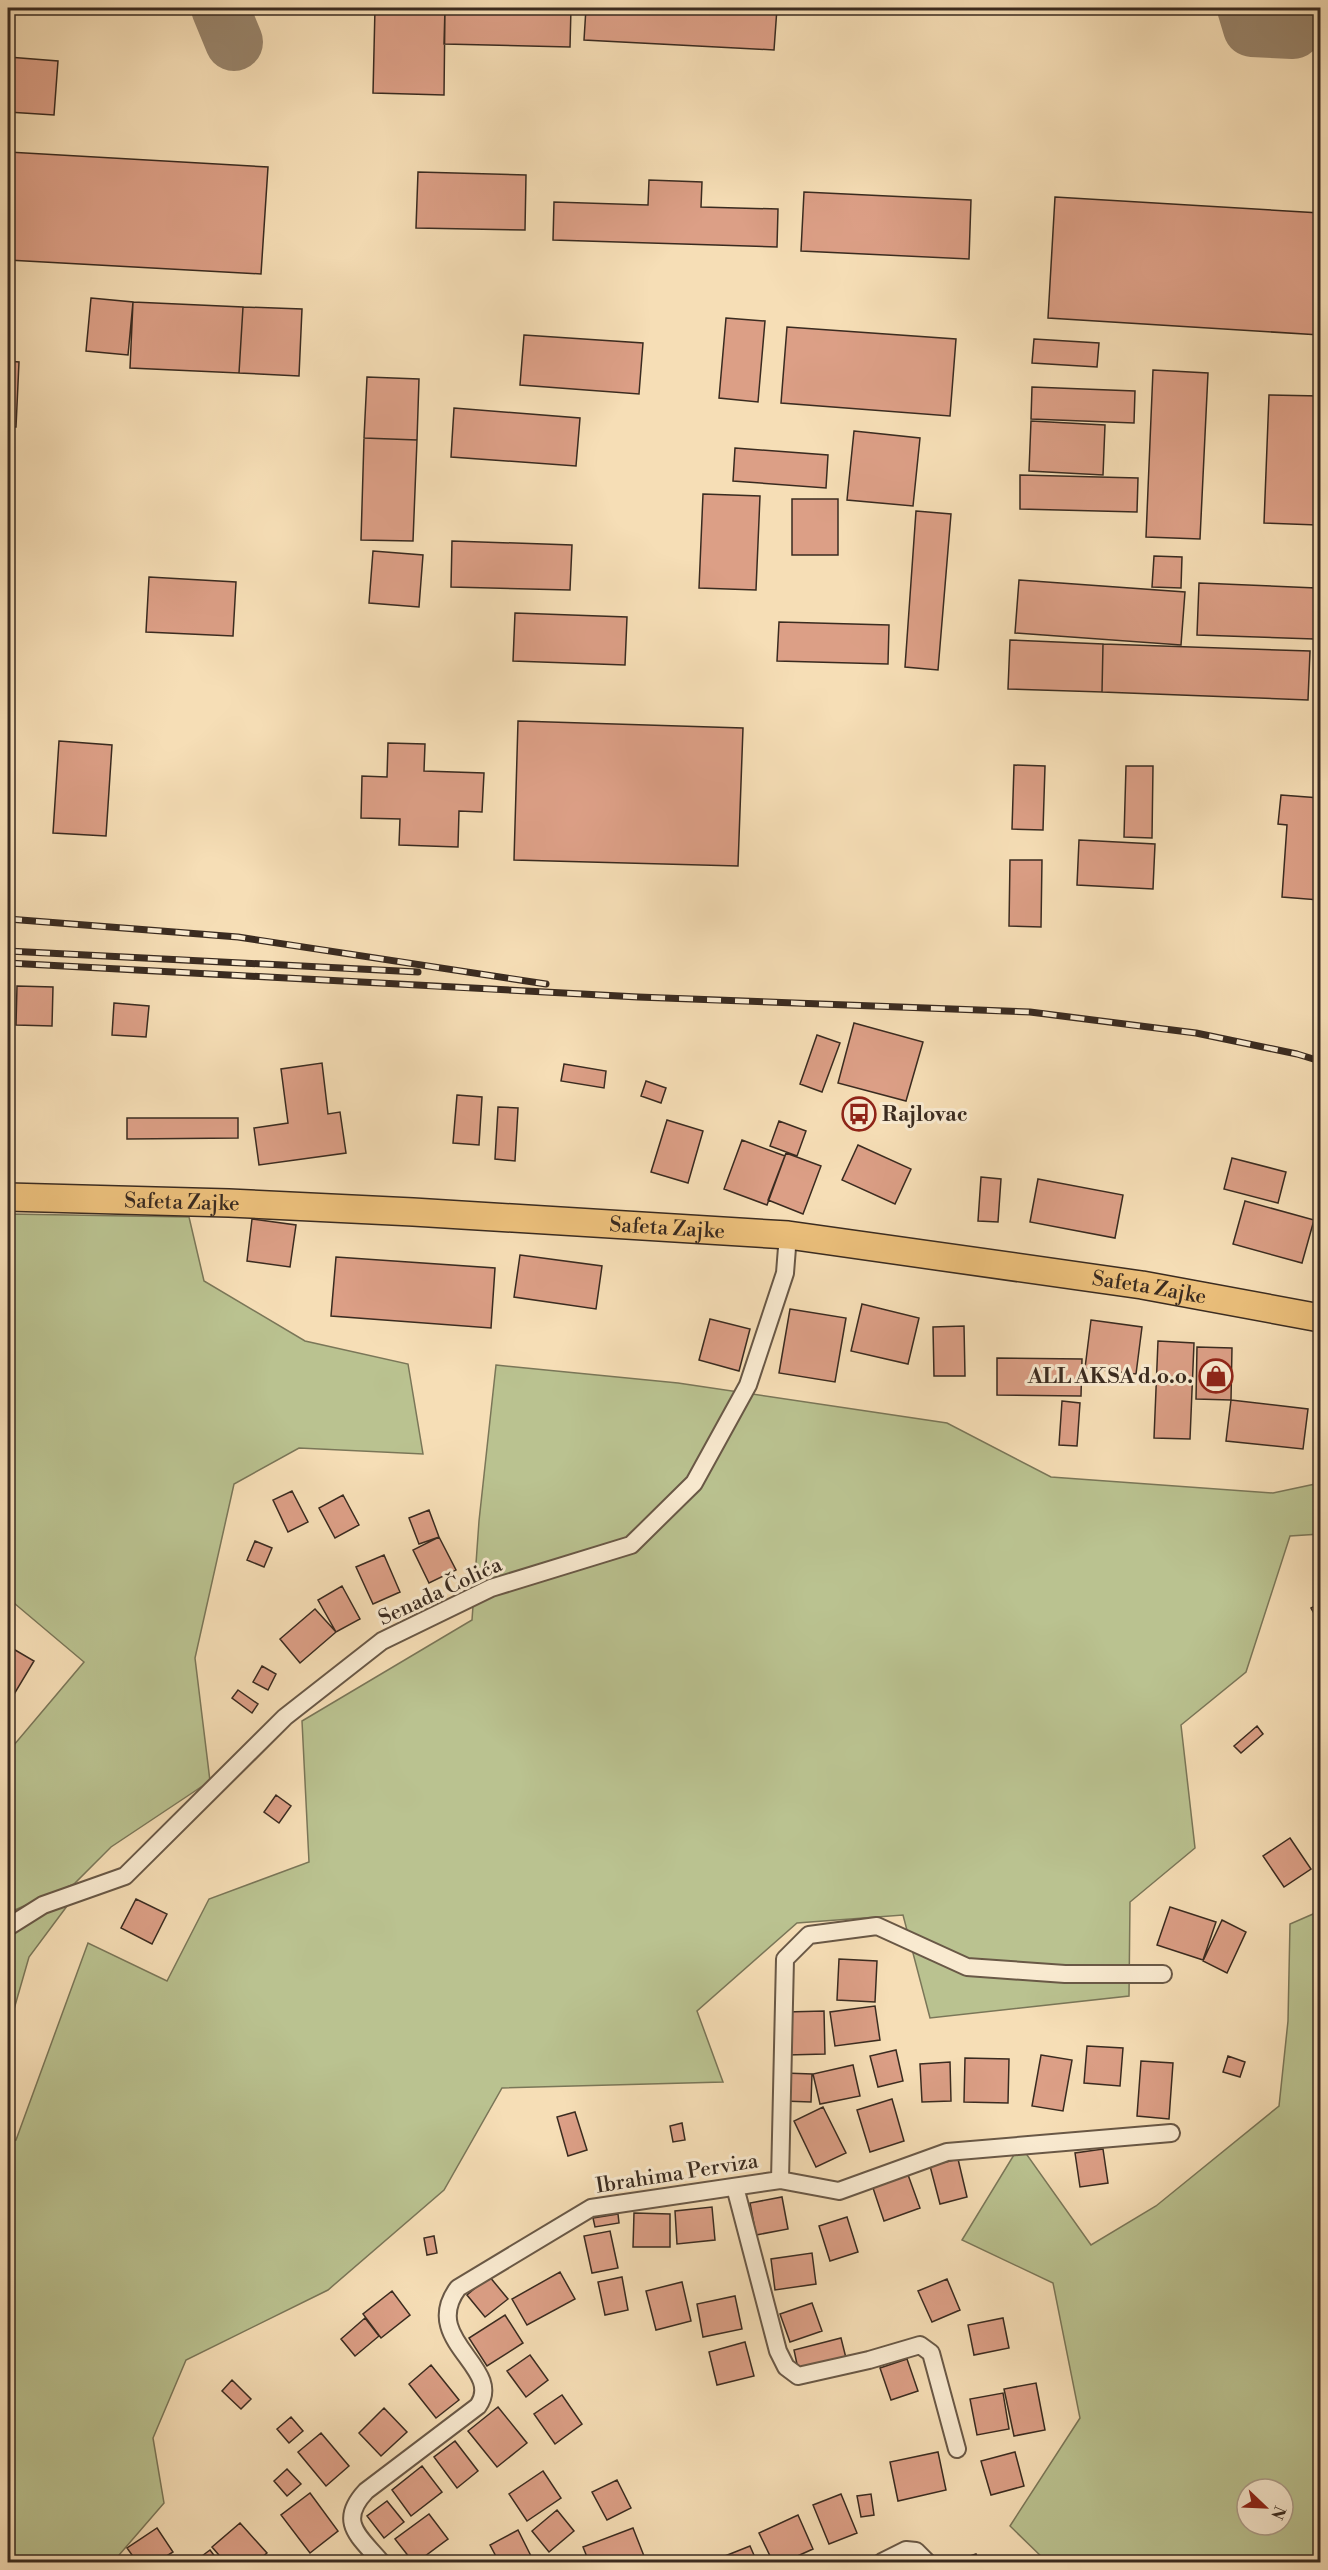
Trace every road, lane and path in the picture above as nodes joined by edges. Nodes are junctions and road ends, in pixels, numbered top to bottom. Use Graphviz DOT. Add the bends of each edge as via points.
graph roads {
  1 [pos="8,1197"];
  2 [pos="788,1235"];
  3 [pos="1320,1318"];
  4 [pos="8,1927"];
  5 [pos="1163,1974"];
  6 [pos="1171,2133"];
  7 [pos="780,2180"];
  8 [pos="735,2187"];
  9 [pos="957,2449"];
  10 [pos="381,2562"];
  11 [pos="882,2562"];
  12 [pos="927,2562"];
  1 -- 2 [label="main road, Safeta Zajke" via="401,1211"];
  2 -- 3 [label="main road, Safeta Zajke" via="1142,1285"];
  2 -- 4 [label="street, Senada Čolića" via="785,1273 748,1385 694,1483 631,1545 491,1588 382,1641 285,1717 124,1876 43,1905"];
  5 -- 7 [label="street, Ibrahima Perviza" via="967,1968 876,1926 809,1935 785,1959"];
  6 -- 7 [label="street, Ibrahima Perviza" via="947,2152 839,2191"];
  7 -- 8 [label="street, Ibrahima Perviza"];
  8 -- 9 [label="street" via="762,2297 786,2367 798,2376 920,2345 931,2353"];
  8 -- 10 [label="street, Ibrahima Perviza" via="591,2208 458,2288 447,2306 446,2319 483,2382 484,2395 478,2406 357,2501 351,2523"];
  11 -- 12 [label="street" via="906,2550 916,2551"];
}
